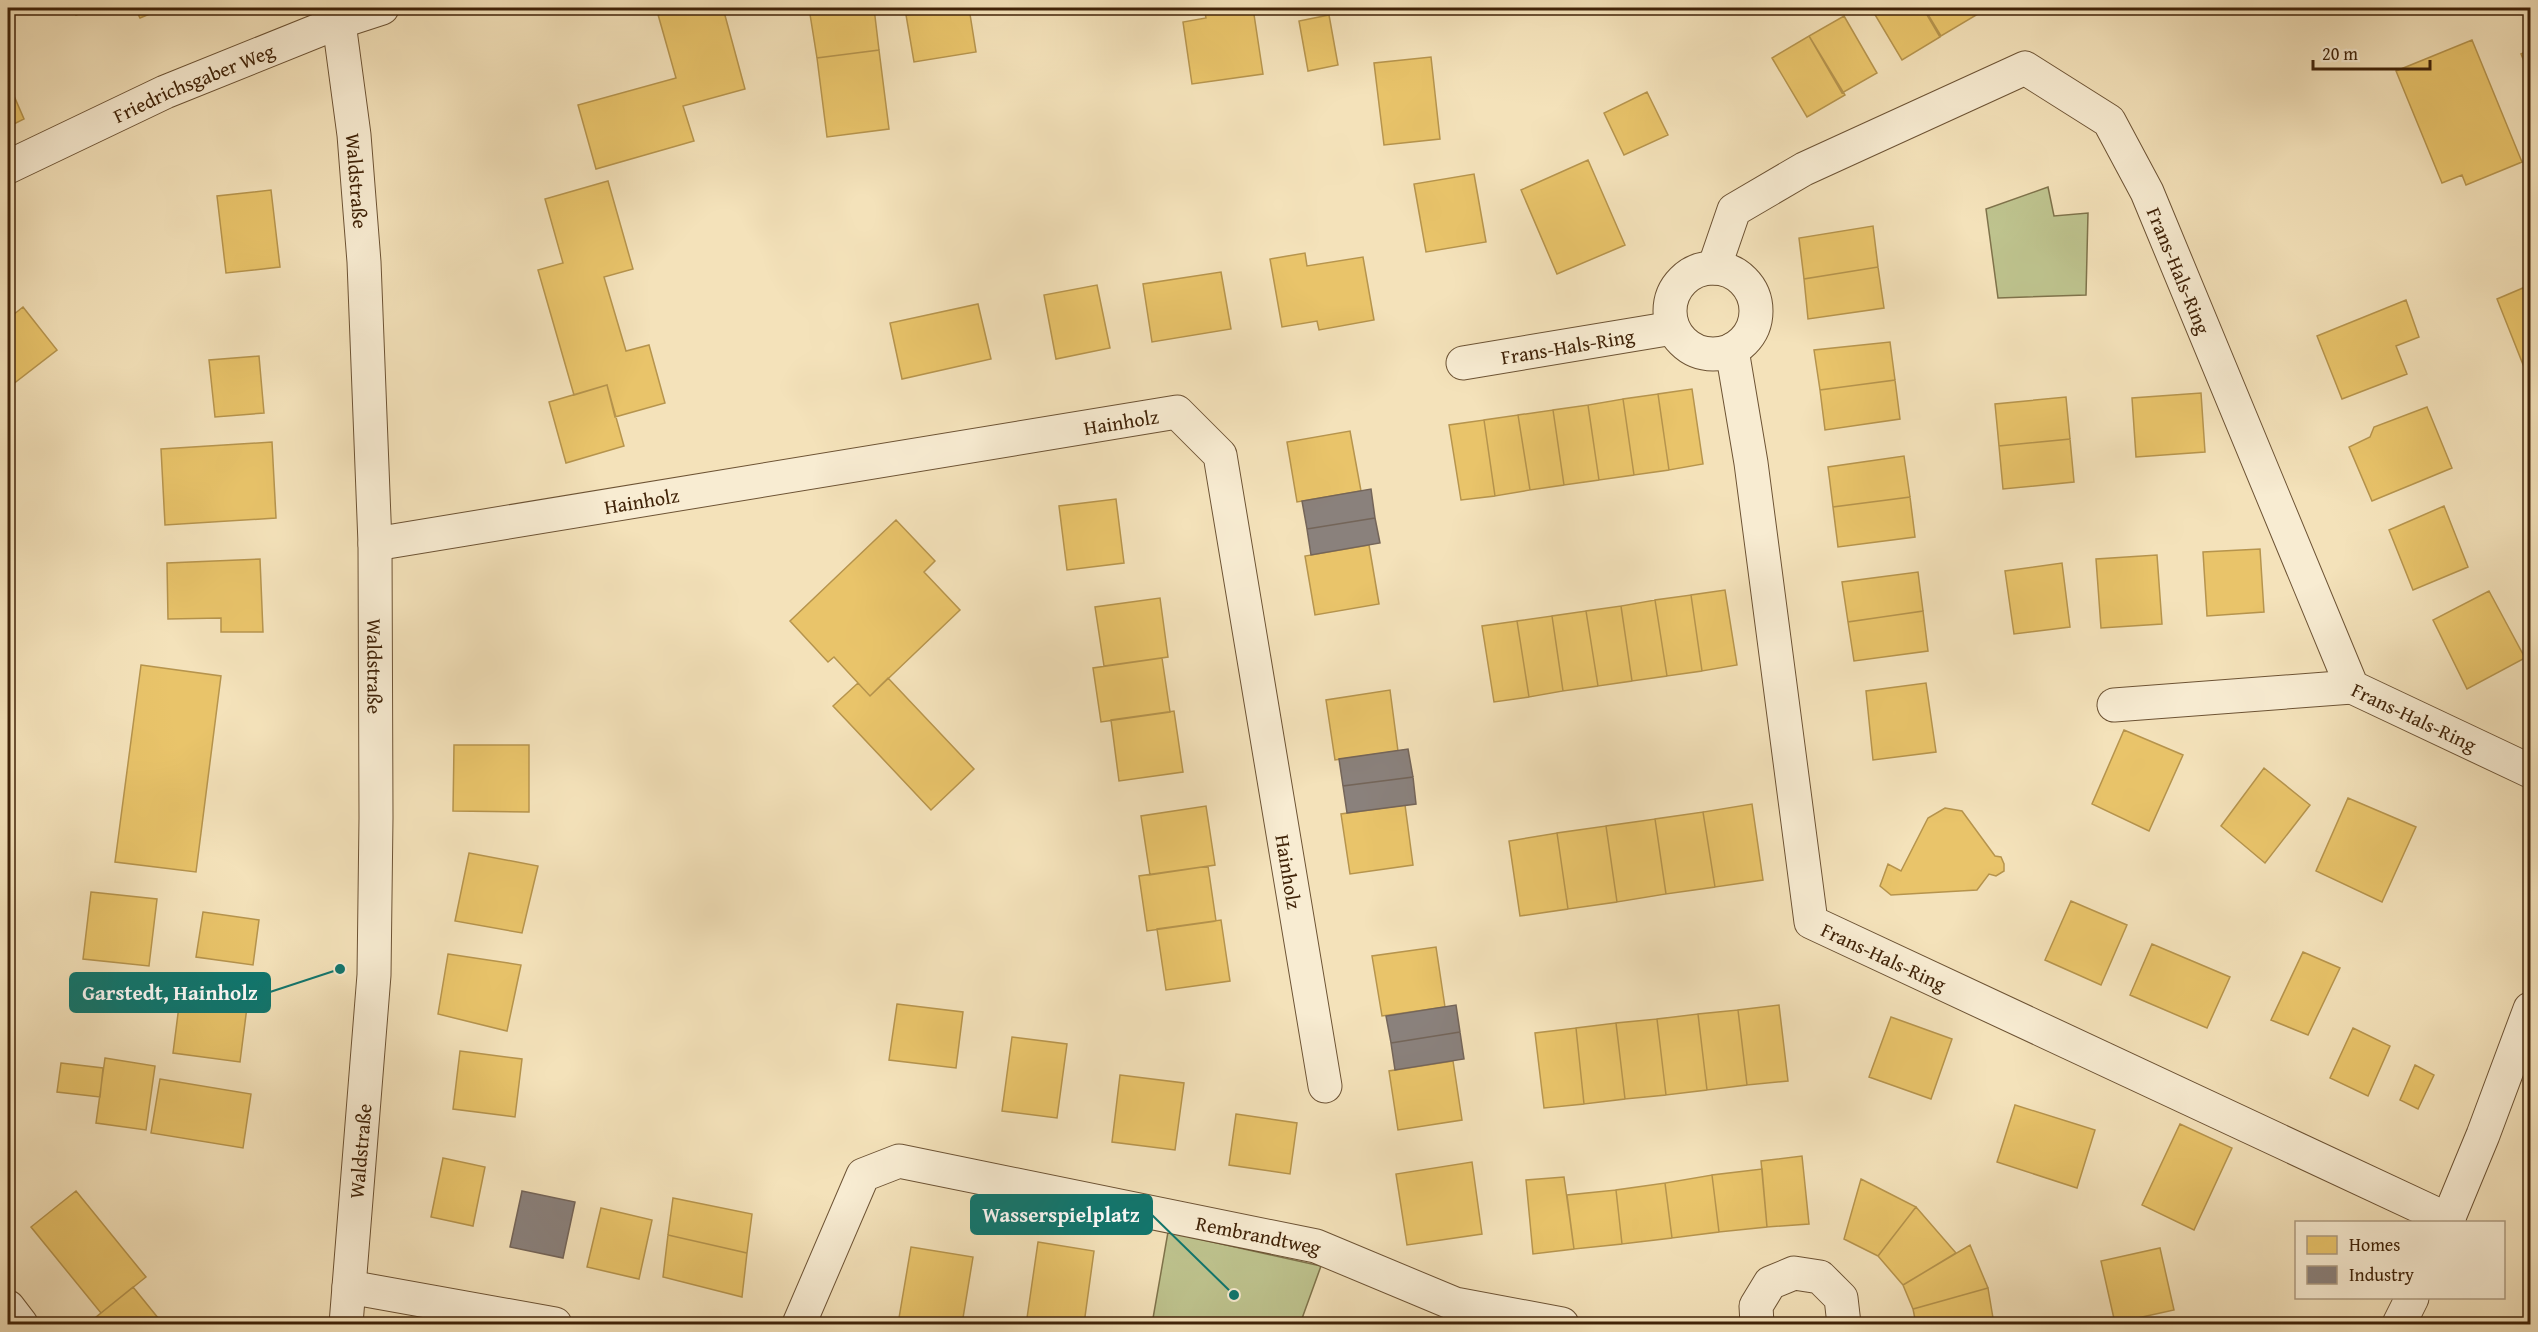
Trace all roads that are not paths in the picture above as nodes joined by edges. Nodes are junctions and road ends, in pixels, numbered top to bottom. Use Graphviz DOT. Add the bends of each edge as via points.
graph roads {
  1 [pos="382,8"];
  2 [pos="338,15"];
  3 [pos="8,167"];
  4 [pos="1714,268"];
  5 [pos="1673,328"];
  6 [pos="1732,350"];
  7 [pos="1463,363"];
  8 [pos="375,544"];
  9 [pos="2352,687"];
  10 [pos="2114,705"];
  11 [pos="2530,771"];
  12 [pos="2530,1009"];
  13 [pos="1325,1086"];
  14 [pos="2448,1221"];
  15 [pos="349,1287"];
  16 [pos="2412,1299"];
  17 [pos="8,1307"];
  18 [pos="21,1324"];
  19 [pos="346,1324"];
  20 [pos="555,1324"];
  21 [pos="799,1324"];
  22 [pos="1562,1324"];
  23 [pos="1757,1324"];
  24 [pos="1844,1324"];
  25 [pos="2399,1324"];
  1 -- 2 [label="street, Friedrichsgaber Weg"];
  2 -- 3 [label="street, Friedrichsgaber Weg"];
  2 -- 8 [label="street, Waldstraße" via="354,135 364,262"];
  4 -- 5 [label="street" via="1700,270 1677,287 1671,300"];
  4 -- 6 [label="street" via="1740,278 1754,302 1752,329"];
  4 -- 9 [label="street, Frans-Hals-Ring" via="1734,210 1804,169 2025,68 2109,121 2147,192"];
  5 -- 6 [label="street" via="1691,349 1704,354"];
  5 -- 7 [label="street, Frans-Hals-Ring"];
  6 -- 14 [label="street, Frans-Hals-Ring" via="1751,463 1811,922"];
  8 -- 13 [label="street, Hainholz" via="1177,412 1220,455"];
  8 -- 15 [label="street, Waldstraße" via="374,975"];
  9 -- 10 [label="street"];
  9 -- 11 [label="street, Frans-Hals-Ring"];
  12 -- 14 [label="street"];
  15 -- 19 [label="street, Waldstraße"];
  15 -- 20 [label="street"];
  16 -- 25 [label="street"];
  17 -- 18 [label="street"];
  21 -- 22 [label="street, Rembrandtweg" via="863,1175 899,1161 1316,1246 1455,1304"];
  23 -- 24 [label="street" via="1756,1306 1770,1283 1794,1273 1820,1277 1841,1298"];
}
